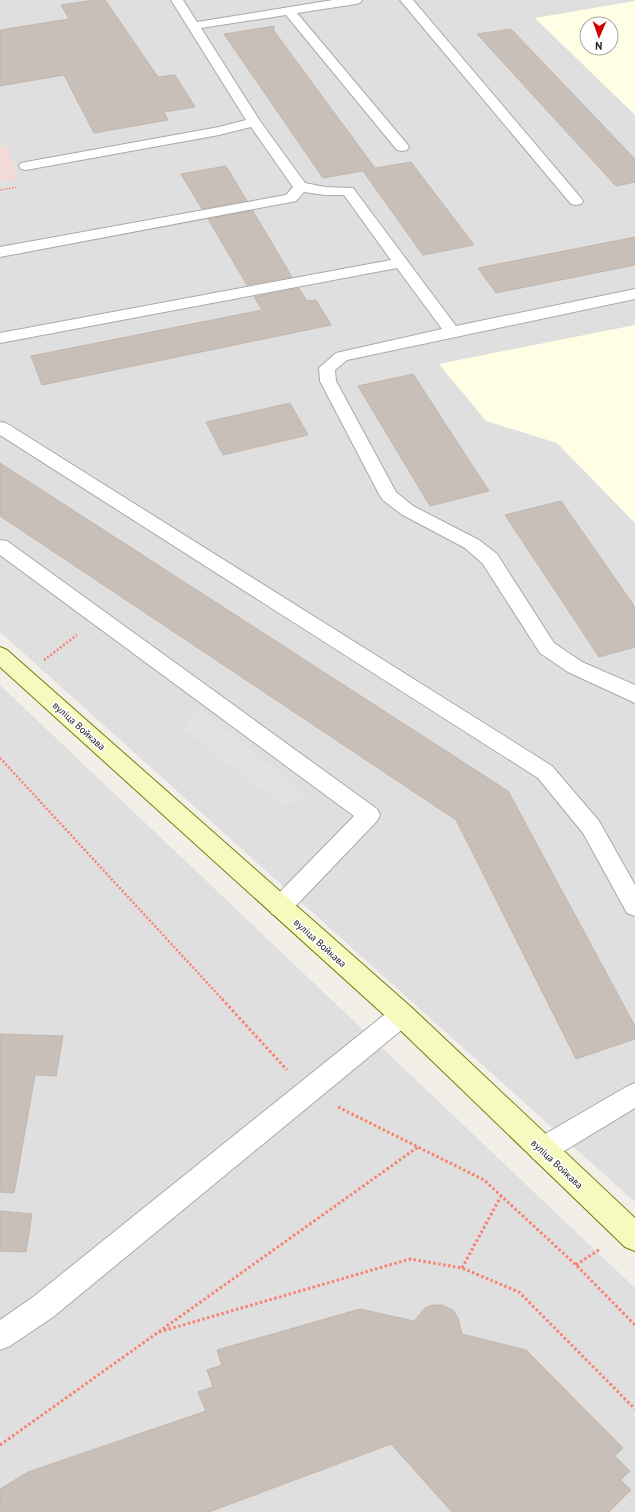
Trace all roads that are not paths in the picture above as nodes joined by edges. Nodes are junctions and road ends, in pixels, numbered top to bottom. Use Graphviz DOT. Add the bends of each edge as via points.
graph roads {
  1 [pos="177,0"];
  2 [pos="356,0"];
  3 [pos="406,0"];
  4 [pos="289,11"];
  5 [pos="193,26"];
  6 [pos="254,122"];
  7 [pos="402,147"];
  8 [pos="26,166"];
  9 [pos="300,187"];
  10 [pos="576,201"];
  11 [pos="0,252"];
  12 [pos="401,263"];
  13 [pos="635,294"];
  14 [pos="452,332"];
  15 [pos="0,338"];
  16 [pos="0,427"];
  17 [pos="0,546"];
  18 [pos="0,655"];
  19 [pos="635,695"];
  20 [pos="635,906"];
  21 [pos="280,907"];
  22 [pos="402,1015"];
  23 [pos="635,1095"];
  24 [pos="542,1150"];
  25 [pos="635,1237"];
  26 [pos="0,1336"];
  1 -- 5 [label="lane"];
  2 -- 4 [label="lane"];
  3 -- 10 [label="lane"];
  4 -- 5 [label="lane"];
  4 -- 7 [label="lane"];
  5 -- 6 [label="lane"];
  6 -- 8 [label="lane" via="219,131"];
  6 -- 9 [label="lane"];
  9 -- 11 [label="lane" via="291,198"];
  9 -- 12 [label="lane" via="348,191"];
  12 -- 14 [label="lane"];
  12 -- 15 [label="lane"];
  13 -- 14 [label="lane"];
  14 -- 19 [label="lane" via="342,356 327,368 328,381 389,496 406,510 472,544 490,559 547,648 575,667"];
  16 -- 20 [label="lane" via="545,772 591,827"];
  17 -- 21 [label="lane" via="369,814"];
  18 -- 21 [label="main road, вуліца Войкава"];
  21 -- 22 [label="main road, вуліца Войкава"];
  22 -- 24 [label="main road, вуліца Войкава"];
  22 -- 26 [label="lane" via="43,1308"];
  23 -- 24 [label="lane"];
  24 -- 25 [label="main road, вуліца Войкава"];
}
